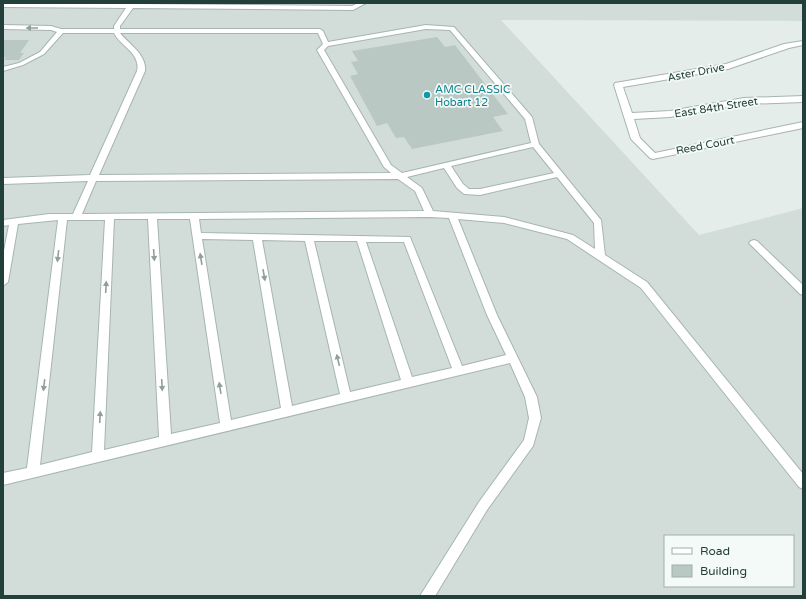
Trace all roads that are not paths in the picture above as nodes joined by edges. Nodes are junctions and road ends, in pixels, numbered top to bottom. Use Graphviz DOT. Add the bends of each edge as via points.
graph roads {
  1 [pos="363,3"];
  2 [pos="3,5"];
  3 [pos="132,5"];
  4 [pos="3,28"];
  5 [pos="117,30"];
  6 [pos="61,31"];
  7 [pos="803,43"];
  8 [pos="326,44"];
  9 [pos="3,69"];
  10 [pos="803,99"];
  11 [pos="629,116"];
  12 [pos="803,125"];
  13 [pos="535,144"];
  14 [pos="446,165"];
  15 [pos="559,174"];
  16 [pos="400,176"];
  17 [pos="93,178"];
  18 [pos="3,181"];
  19 [pos="430,214"];
  20 [pos="152,216"];
  21 [pos="194,216"];
  22 [pos="452,216"];
  23 [pos="63,217"];
  24 [pos="76,217"];
  25 [pos="110,217"];
  26 [pos="14,222"];
  27 [pos="3,223"];
  28 [pos="197,236"];
  29 [pos="257,237"];
  30 [pos="309,237"];
  31 [pos="360,238"];
  32 [pos="754,243"];
  33 [pos="600,257"];
  34 [pos="3,282"];
  35 [pos="803,291"];
  36 [pos="514,358"];
  37 [pos="459,371"];
  38 [pos="408,383"];
  39 [pos="346,398"];
  40 [pos="287,412"];
  41 [pos="226,426"];
  42 [pos="165,440"];
  43 [pos="98,456"];
  44 [pos="34,472"];
  45 [pos="3,479"];
  46 [pos="803,483"];
  47 [pos="427,596"];
  1 -- 3 [label="lane" via="353,8"];
  2 -- 3 [label="lane"];
  3 -- 5 [label="lane" via="117,26"];
  6 -- 4 [label="lane, one-way" via="51,28"];
  5 -- 6 [label="lane"];
  5 -- 8 [label="lane" via="320,31"];
  5 -- 17 [label="lane" via="117,34 134,50 142,65 139,78"];
  6 -- 9 [label="lane" via="42,53 21,64"];
  7 -- 11 [label="street, Aster Drive" via="786,46 728,66 618,85"];
  8 -- 13 [label="lane" via="426,27 452,28 529,119"];
  8 -- 16 [label="lane" via="320,50 388,167"];
  10 -- 11 [label="street, East 84th Street" via="744,100 670,114"];
  11 -- 12 [label="street, Reed Court" via="636,139 653,156"];
  13 -- 14 [label="lane"];
  13 -- 15 [label="lane"];
  14 -- 15 [label="lane" via="467,192 480,192"];
  14 -- 16 [label="lane"];
  15 -- 33 [label="lane" via="598,222"];
  16 -- 17 [label="lane"];
  16 -- 19 [label="lane" via="419,190"];
  17 -- 18 [label="lane"];
  17 -- 24 [label="lane"];
  19 -- 21 [label="lane"];
  19 -- 22 [label="lane"];
  20 -- 21 [label="lane"];
  20 -- 25 [label="lane"];
  20 -- 42 [label="lane, one-way"];
  21 -- 28 [label="lane"];
  22 -- 33 [label="lane" via="504,220 570,237"];
  22 -- 36 [label="lane" via="492,315"];
  23 -- 24 [label="lane"];
  23 -- 26 [label="lane"];
  23 -- 44 [label="lane, one-way"];
  24 -- 25 [label="lane"];
  43 -- 25 [label="lane, one-way"];
  26 -- 27 [label="lane"];
  26 -- 34 [label="lane"];
  28 -- 29 [label="lane"];
  41 -- 28 [label="lane, one-way"];
  29 -- 30 [label="lane"];
  29 -- 40 [label="lane, one-way"];
  30 -- 31 [label="lane"];
  39 -- 30 [label="lane, one-way"];
  31 -- 37 [label="lane" via="407,239"];
  31 -- 38 [label="lane"];
  32 -- 35 [label="lane"];
  33 -- 46 [label="lane" via="644,285"];
  36 -- 37 [label="lane"];
  36 -- 47 [label="lane" via="532,397 536,418 529,442 483,506"];
  37 -- 38 [label="lane"];
  38 -- 39 [label="lane"];
  39 -- 40 [label="lane"];
  40 -- 41 [label="lane"];
  41 -- 42 [label="lane"];
  42 -- 43 [label="lane"];
  43 -- 44 [label="lane"];
  44 -- 45 [label="lane"];
}
